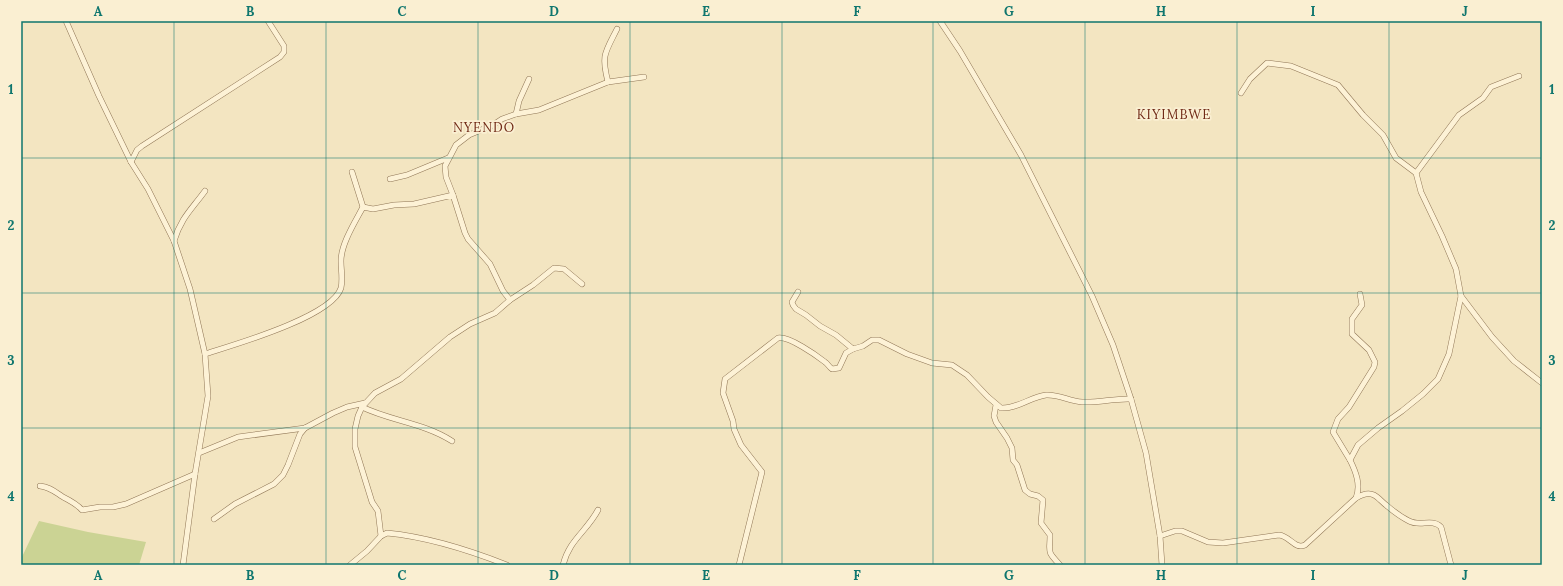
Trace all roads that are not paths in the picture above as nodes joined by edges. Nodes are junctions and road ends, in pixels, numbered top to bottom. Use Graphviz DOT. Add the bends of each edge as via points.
graph roads {
  1 [pos="66,21"];
  2 [pos="268,21"];
  3 [pos="940,21"];
  4 [pos="617,29"];
  5 [pos="1519,76"];
  6 [pos="644,77"];
  7 [pos="529,79"];
  8 [pos="608,82"];
  9 [pos="1241,93"];
  10 [pos="516,114"];
  11 [pos="448,158"];
  12 [pos="131,162"];
  13 [pos="352,172"];
  14 [pos="1416,173"];
  15 [pos="390,179"];
  16 [pos="205,191"];
  17 [pos="453,196"];
  18 [pos="363,207"];
  19 [pos="174,242"];
  20 [pos="582,284"];
  21 [pos="798,292"];
  22 [pos="1360,294"];
  23 [pos="1460,296"];
  24 [pos="510,300"];
  25 [pos="854,349"];
  26 [pos="205,354"];
  27 [pos="1542,384"];
  28 [pos="1131,399"];
  29 [pos="363,405"];
  30 [pos="996,405"];
  31 [pos="305,428"];
  32 [pos="452,441"];
  33 [pos="199,453"];
  34 [pos="1350,460"];
  35 [pos="195,474"];
  36 [pos="40,486"];
  37 [pos="1356,498"];
  38 [pos="598,510"];
  39 [pos="214,519"];
  40 [pos="381,536"];
  41 [pos="1160,536"];
  42 [pos="183,565"];
  43 [pos="350,565"];
  44 [pos="507,565"];
  45 [pos="562,565"];
  46 [pos="739,565"];
  47 [pos="1060,565"];
  48 [pos="1162,565"];
  49 [pos="1451,565"];
  1 -- 12 [label="street" via="98,96"];
  2 -- 12 [label="street" via="284,46 284,52 280,57 142,146"];
  3 -- 28 [label="street" via="1021,155 1092,296 1113,345"];
  4 -- 8 [label="street" via="604,56 603,65"];
  5 -- 14 [label="street" via="1491,87 1483,98 1459,115"];
  6 -- 8 [label="street"];
  7 -- 10 [label="street"];
  8 -- 10 [label="street" via="539,110"];
  9 -- 14 [label="street" via="1250,79 1267,63 1291,66 1319,76 1338,85 1383,135 1396,158"];
  10 -- 11 [label="street" via="462,139"];
  11 -- 15 [label="street" via="407,175"];
  11 -- 17 [label="street" via="445,169"];
  12 -- 19 [label="street" via="148,189"];
  13 -- 18 [label="street"];
  14 -- 23 [label="street" via="1421,192 1456,269"];
  16 -- 19 [label="street" via="188,211"];
  17 -- 18 [label="street" via="414,204 373,209"];
  17 -- 24 [label="street" via="464,233 490,264"];
  18 -- 26 [label="street" via="345,242 341,261 341,288 333,298 313,314 280,329"];
  19 -- 26 [label="street" via="190,289"];
  20 -- 24 [label="street" via="564,269 554,268"];
  21 -- 25 [label="street" via="792,302 793,306"];
  22 -- 34 [label="street" via="1362,305 1352,319 1352,334 1369,350 1375,362 1338,419 1333,432"];
  23 -- 27 [label="street" via="1514,361"];
  23 -- 34 [label="street" via="1448,354 1438,379 1423,394 1358,445"];
  24 -- 29 [label="street" via="495,313 450,336 402,379 375,393"];
  25 -- 30 [label="street" via="872,340 880,340 907,354 932,362 952,364 967,375"];
  25 -- 46 [label="street" via="846,353 839,368 832,369 782,337 725,379 723,393 734,429 741,444 762,472"];
  26 -- 33 [label="street" via="208,396"];
  28 -- 30 [label="street" via="1089,402 1052,395 1004,408"];
  28 -- 41 [label="street" via="1146,453"];
  29 -- 31 [label="street" via="347,407"];
  29 -- 32 [label="street" via="372,412 434,431"];
  29 -- 40 [label="street" via="355,429 355,446 372,502 378,511"];
  30 -- 47 [label="street" via="996,422 1010,443 1013,460 1025,490 1043,500 1040,523 1050,535 1048,551"];
  31 -- 33 [label="street" via="238,437"];
  31 -- 39 [label="street" via="300,434 283,476 274,484 235,504"];
  33 -- 35 [label="street"];
  34 -- 37 [label="street" via="1356,473 1359,490"];
  35 -- 36 [label="street" via="126,504 82,510 53,490"];
  35 -- 42 [label="street"];
  37 -- 41 [label="street" via="1301,547 1279,535 1224,543 1208,542 1182,530"];
  37 -- 49 [label="street" via="1373,494 1410,522 1438,524"];
  38 -- 45 [label="street" via="571,544"];
  40 -- 43 [label="street"];
  40 -- 44 [label="street" via="388,533 396,534 448,545"];
  41 -- 48 [label="street"];
}
